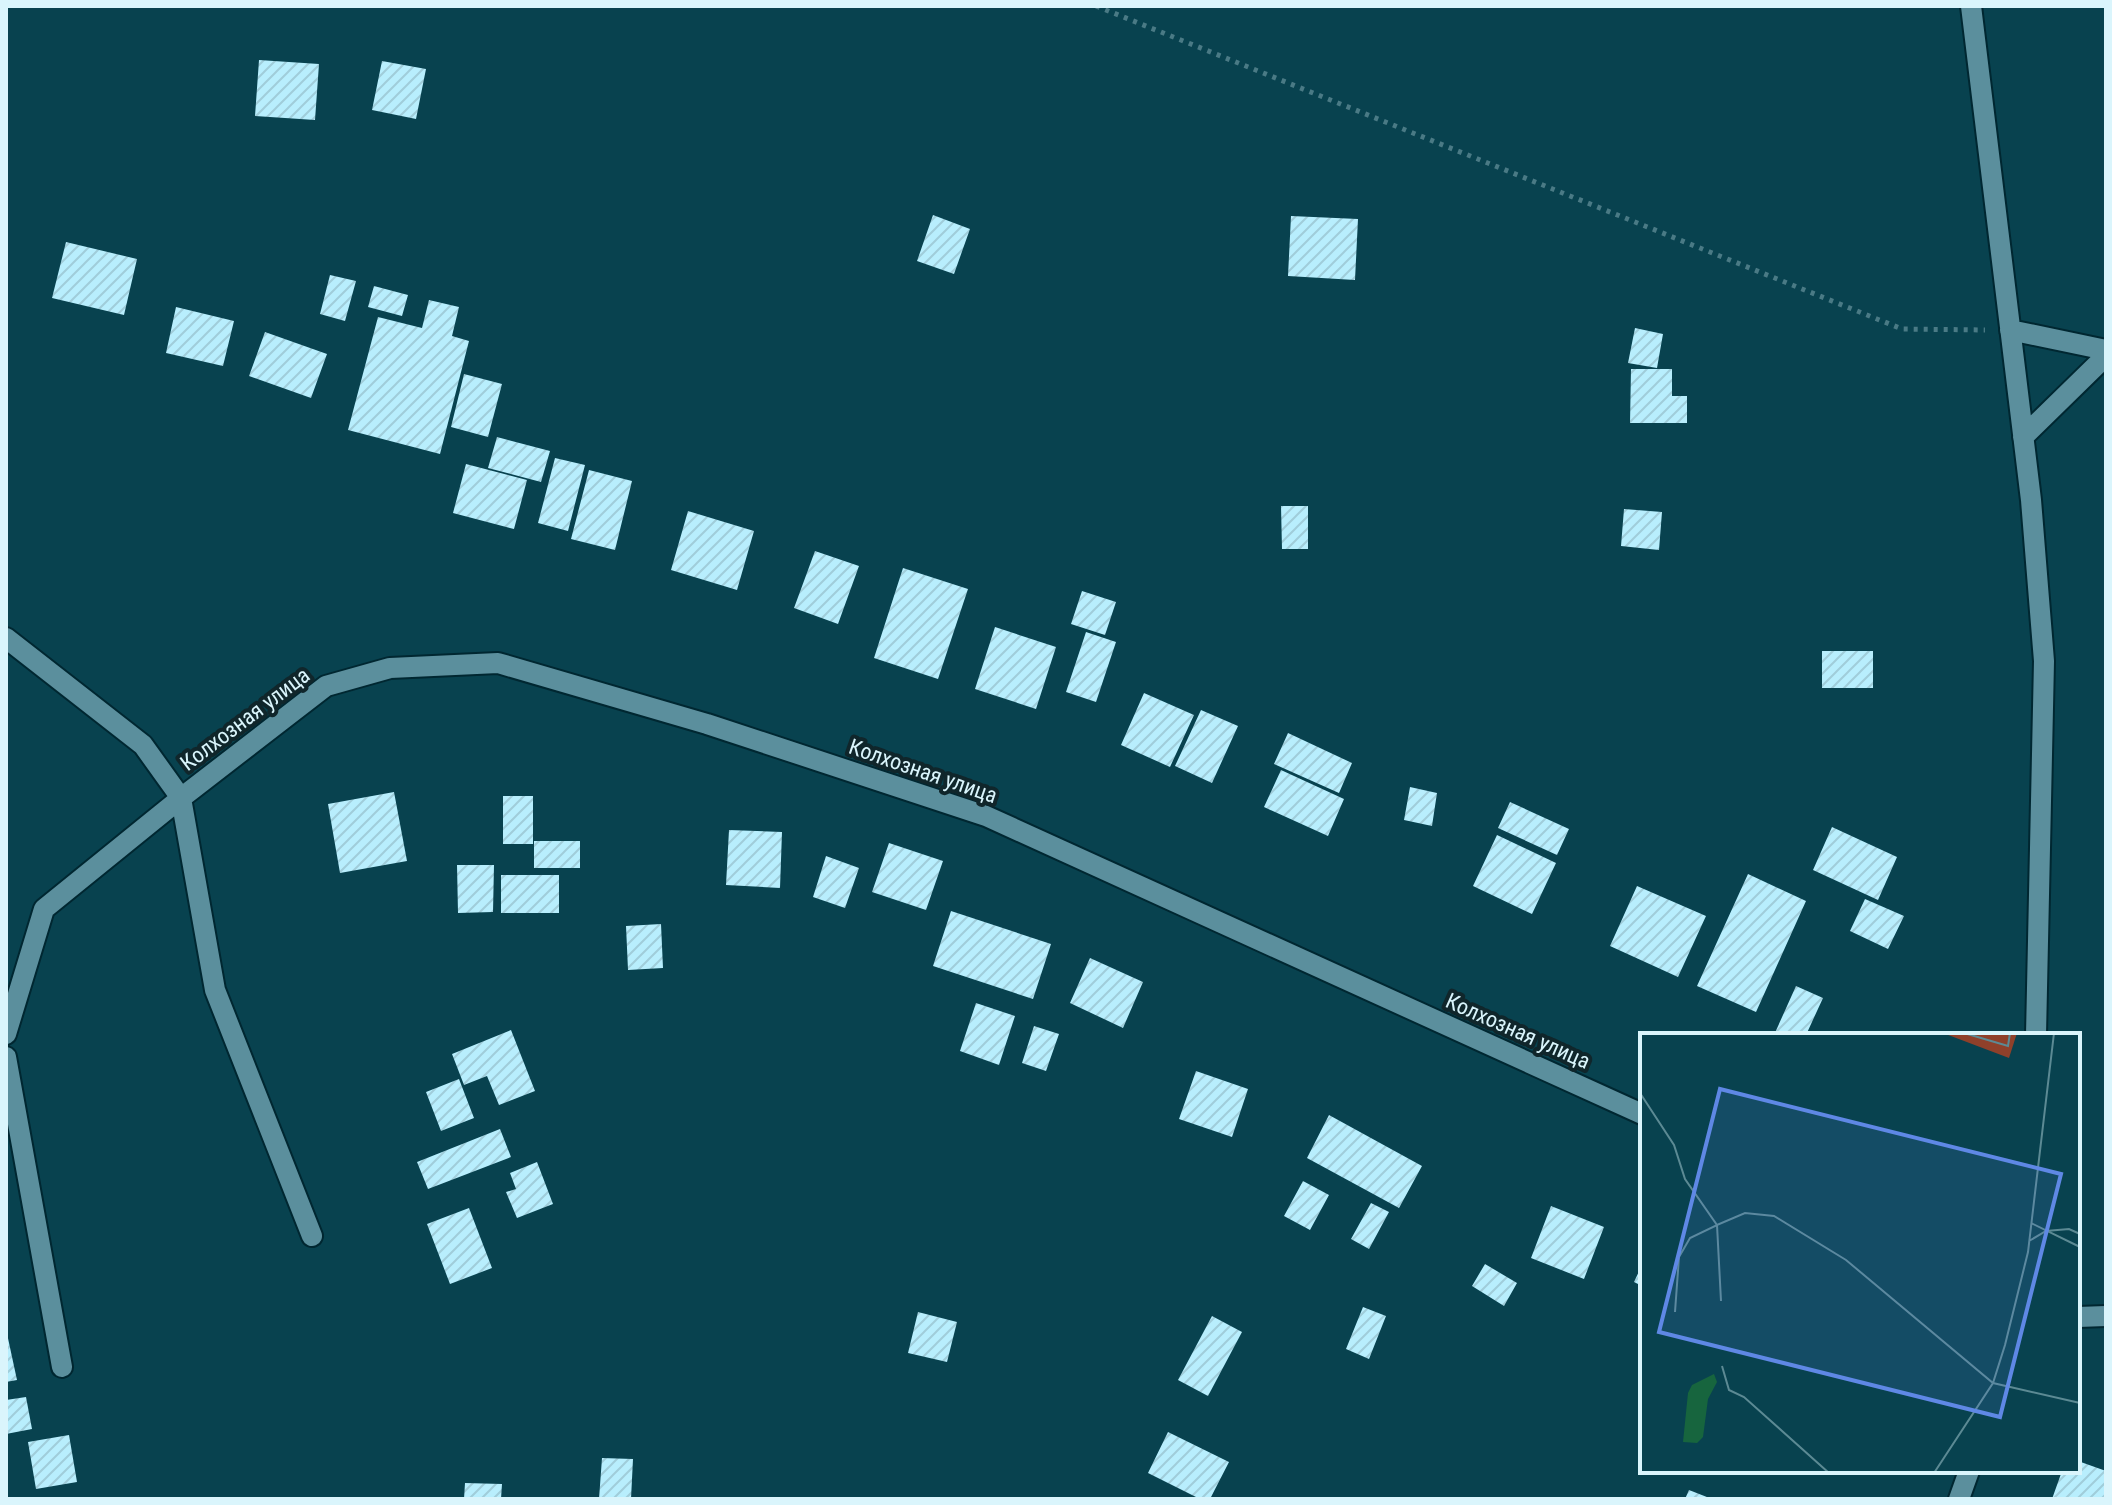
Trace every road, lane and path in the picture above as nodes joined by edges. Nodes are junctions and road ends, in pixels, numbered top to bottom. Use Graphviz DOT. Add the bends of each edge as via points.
graph roads {
  1 [pos="1096,6"];
  2 [pos="1971,6"];
  3 [pos="2010,330"];
  4 [pos="2106,353"];
  5 [pos="2023,437"];
  6 [pos="6,638"];
  7 [pos="181,798"];
  8 [pos="2036,1033"];
  9 [pos="6,1034"];
  10 [pos="6,1057"];
  11 [pos="1640,1113"];
  12 [pos="312,1236"];
  13 [pos="2106,1316"];
  14 [pos="2080,1317"];
  15 [pos="62,1367"];
  16 [pos="1968,1473"];
  17 [pos="1959,1499"];
  1 -- 3 [label="path" via="1902,329"];
  2 -- 3 [label="street"];
  3 -- 4 [label="street"];
  3 -- 5 [label="street"];
  4 -- 5 [label="street"];
  5 -- 8 [label="street" via="2044,661"];
  6 -- 7 [label="street" via="143,745"];
  7 -- 9 [label="street, Колхозная улица" via="44,909"];
  7 -- 11 [label="street, Колхозная улица" via="326,686 390,668 498,663 707,724 986,816"];
  7 -- 12 [label="street" via="215,990"];
  10 -- 15 [label="street"];
  13 -- 14 [label="street"];
  16 -- 17 [label="street"];
}
